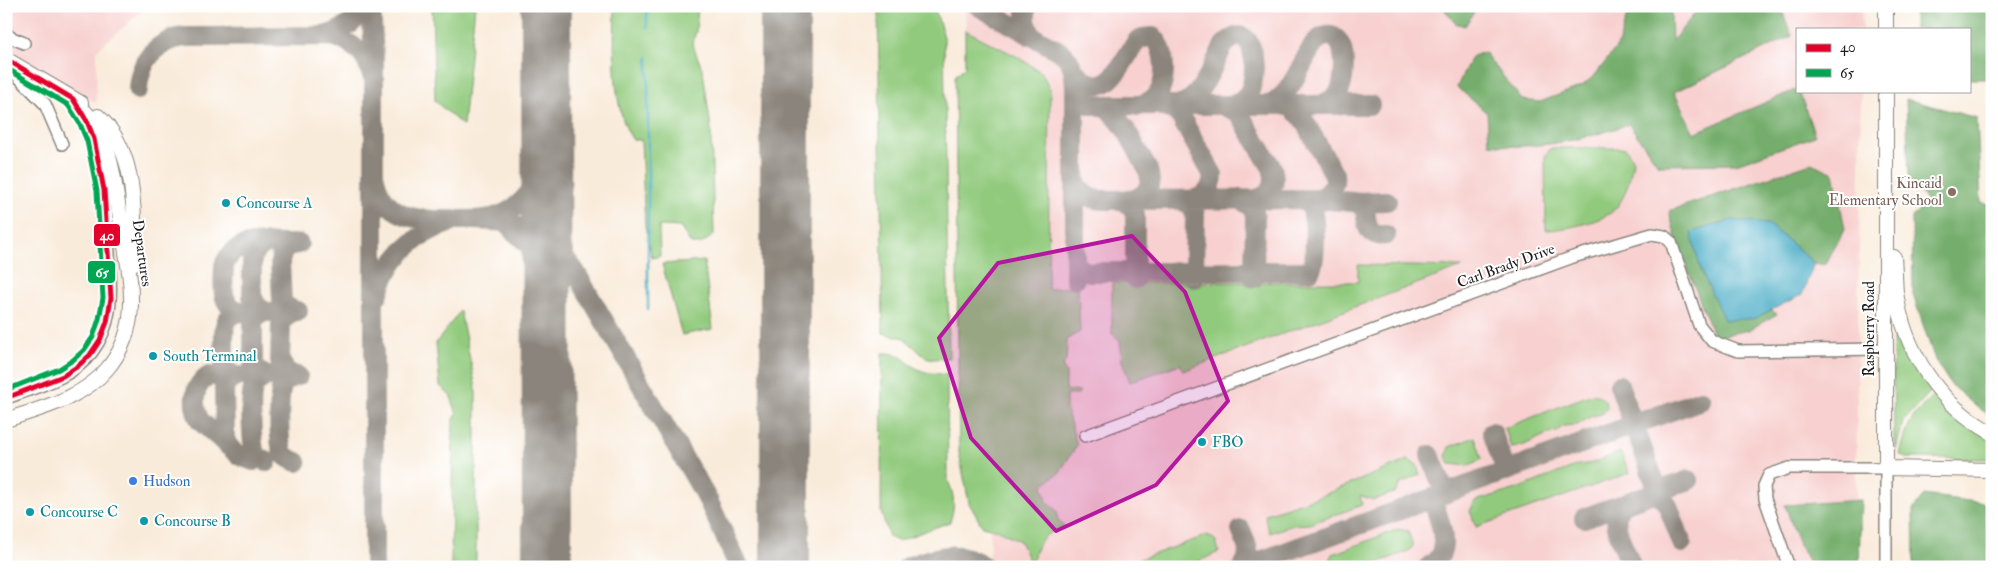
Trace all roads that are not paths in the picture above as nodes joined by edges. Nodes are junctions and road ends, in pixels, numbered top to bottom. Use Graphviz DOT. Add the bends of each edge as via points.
graph roads {
  1 [pos="1886,6"];
  2 [pos="1886,28"];
  3 [pos="6,33"];
  4 [pos="24,43"];
  5 [pos="6,59"];
  6 [pos="6,64"];
  7 [pos="1886,92"];
  8 [pos="73,99"];
  9 [pos="62,144"];
  10 [pos="1886,173"];
  11 [pos="135,263"];
  12 [pos="1885,349"];
  13 [pos="6,398"];
  14 [pos="6,420"];
  15 [pos="1992,433"];
  16 [pos="1086,436"];
  17 [pos="1886,468"];
  18 [pos="1992,470"];
  19 [pos="1789,567"];
  20 [pos="1886,567"];
  1 -- 2 [label="main road"];
  3 -- 4 [label="street"];
  5 -- 8 [label="main road"];
  6 -- 9 [label="street" via="45,104"];
  7 -- 10 [label="main road, Raspberry Road"];
  8 -- 11 [label="main road" via="101,119 123,153 132,185"];
  8 -- 13 [label="street" via="94,139 101,171 108,235 109,311 97,345 76,368 62,377"];
  8 -- 14 [label="main road, Departures" via="97,126 106,149 118,202 132,297 128,328 121,347 106,370 86,388"];
  10 -- 12 [label="main road, Raspberry Road"];
  10 -- 15 [label="main road" via="1896,292 1908,338 1924,371 1937,388 1961,414"];
  12 -- 16 [label="street, Carl Brady Drive" via="1738,351 1712,341 1699,325 1671,242 1664,236 1652,234 1564,260"];
  12 -- 17 [label="main road, Raspberry Road"];
  17 -- 18 [label="main road"];
  17 -- 19 [label="street" via="1789,468 1769,475 1764,486 1765,499"];
  17 -- 20 [label="street, Raspberry Road"];
}
